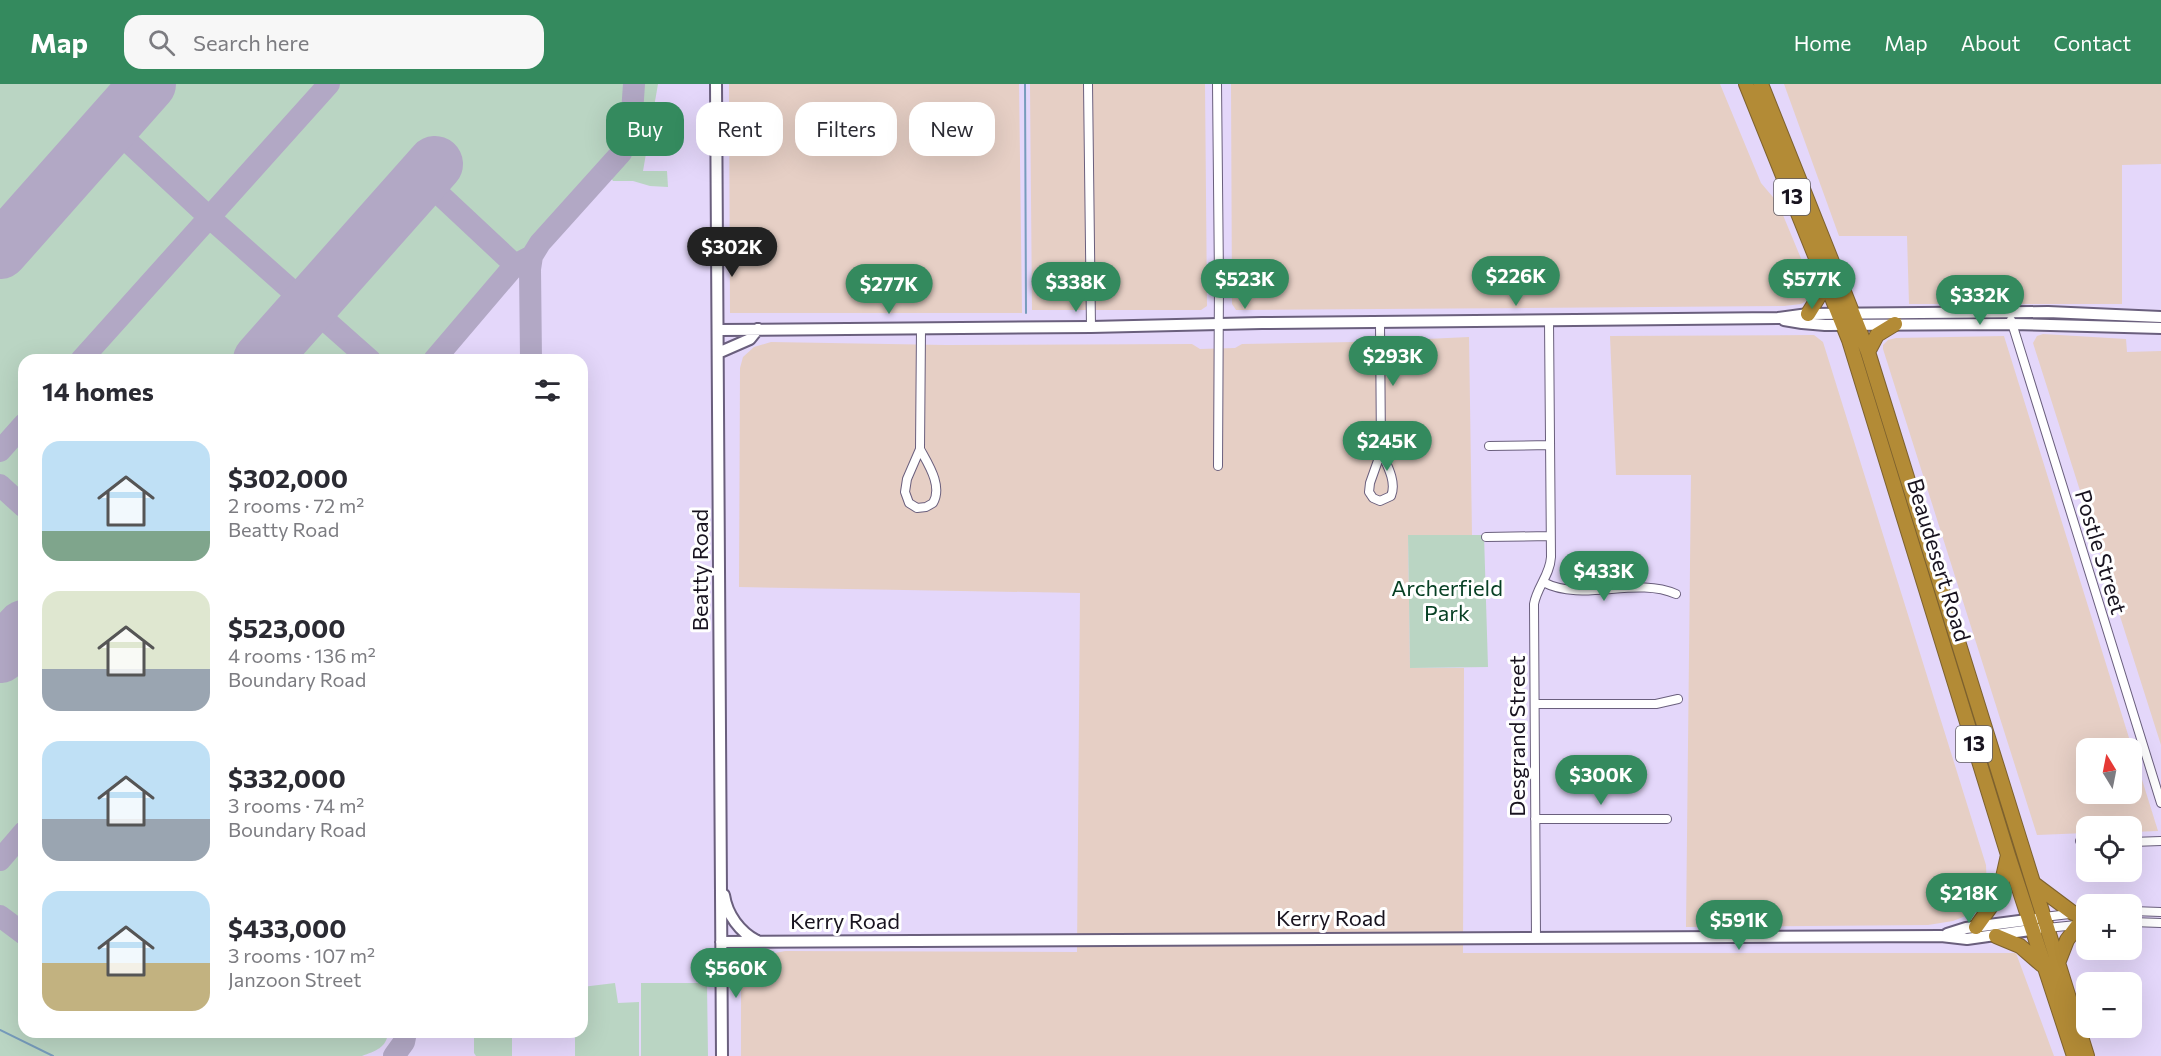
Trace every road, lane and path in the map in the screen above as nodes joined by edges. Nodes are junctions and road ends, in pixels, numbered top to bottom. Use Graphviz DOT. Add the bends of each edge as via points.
graph roads {
  1 [pos="716,84"];
  2 [pos="1088,84"];
  3 [pos="1217,84"];
  4 [pos="1746,84"];
  5 [pos="1761,84"];
  6 [pos="1827,283"];
  7 [pos="2007,312"];
  8 [pos="1808,314"];
  9 [pos="2161,317"];
  10 [pos="1778,318"];
  11 [pos="1842,319"];
  12 [pos="1856,319"];
  13 [pos="1549,321"];
  14 [pos="1380,322"];
  15 [pos="1895,324"];
  16 [pos="2012,324"];
  17 [pos="1218,325"];
  18 [pos="1091,327"];
  19 [pos="2161,328"];
  20 [pos="758,329"];
  21 [pos="921,329"];
  22 [pos="718,330"];
  23 [pos="1868,352"];
  24 [pos="718,353"];
  25 [pos="1550,445"];
  26 [pos="1489,446"];
  27 [pos="920,449"];
  28 [pos="1381,452"];
  29 [pos="1218,466"];
  30 [pos="1550,536"];
  31 [pos="1486,537"];
  32 [pos="1543,582"];
  33 [pos="1676,594"];
  34 [pos="1678,699"];
  35 [pos="1535,704"];
  36 [pos="2161,803"];
  37 [pos="1535,819"];
  38 [pos="1667,819"];
  39 [pos="2161,841"];
  40 [pos="2142,842"];
  41 [pos="2008,855"];
  42 [pos="721,867"];
  43 [pos="2033,883"];
  44 [pos="2142,911"];
  45 [pos="2161,912"];
  46 [pos="2076,914"];
  47 [pos="2076,919"];
  48 [pos="2076,919"];
  49 [pos="2142,922"];
  50 [pos="2046,923"];
  51 [pos="2161,923"];
  52 [pos="2031,925"];
  53 [pos="2076,926"];
  54 [pos="1976,927"];
  55 [pos="1941,936"];
  56 [pos="1996,936"];
  57 [pos="1536,938"];
  58 [pos="721,942"];
  59 [pos="758,942"];
  60 [pos="2058,963"];
  61 [pos="2044,966"];
  62 [pos="722,1056"];
  63 [pos="2074,1056"];
  64 [pos="2087,1056"];
  1 -- 22 [label="main road, Beatty Road"];
  2 -- 18 [label="street"];
  3 -- 17 [label="street"];
  4 -- 6 [label="highway, Beaudesert Road / 13"];
  5 -- 12 [label="highway, Beaudesert Road / 13"];
  6 -- 8 [label="highway"];
  6 -- 11 [label="highway, Beaudesert Road / 13"];
  7 -- 9 [label="main road"];
  7 -- 12 [label="main road"];
  7 -- 16 [label="street, Postle Street"];
  8 -- 10 [label="main road"];
  8 -- 11 [label="main road"];
  10 -- 11 [label="main road" via="1802,324"];
  10 -- 13 [label="main road"];
  11 -- 12 [label="main road"];
  11 -- 41 [label="highway, Beaudesert Road / 13"];
  12 -- 15 [label="main road"];
  12 -- 23 [label="highway, Beaudesert Road / 13"];
  13 -- 14 [label="main road"];
  13 -- 25 [label="street, Desgrand Street"];
  14 -- 17 [label="main road"];
  14 -- 28 [label="street"];
  15 -- 16 [label="main road"];
  15 -- 23 [label="highway" via="1877,335"];
  16 -- 19 [label="main road"];
  16 -- 36 [label="street, Postle Street"];
  17 -- 18 [label="main road"];
  17 -- 29 [label="street"];
  18 -- 21 [label="main road"];
  20 -- 21 [label="main road"];
  20 -- 22 [label="main road"];
  20 -- 24 [label="main road" via="750,339"];
  21 -- 27 [label="street"];
  22 -- 24 [label="main road, Beatty Road"];
  23 -- 43 [label="highway, Beaudesert Road / 13"];
  24 -- 42 [label="main road, Beatty Road"];
  25 -- 26 [label="street"];
  25 -- 30 [label="street, Desgrand Street"];
  27 -- 27 [label="street" via="937,491 933,503 917,508 909,503 905,492"];
  28 -- 28 [label="street" via="1393,489 1391,496 1380,501 1373,498 1369,488"];
  30 -- 31 [label="street"];
  30 -- 32 [label="street, Desgrand Street" via="1550,565"];
  32 -- 33 [label="street" via="1559,589 1657,588"];
  32 -- 35 [label="street, Desgrand Street" via="1534,604"];
  34 -- 35 [label="street" via="1656,704"];
  35 -- 37 [label="street, Desgrand Street"];
  37 -- 38 [label="street"];
  37 -- 57 [label="street, Desgrand Street"];
  39 -- 40 [label="street"];
  41 -- 52 [label="highway, Beaudesert Road / 13"];
  41 -- 54 [label="highway" via="1999,895"];
  42 -- 58 [label="main road, Beatty Road"];
  42 -- 59 [label="main road" via="725,903 738,927"];
  43 -- 46 [label="highway"];
  43 -- 50 [label="highway, Beaudesert Road / 13"];
  44 -- 45 [label="street"];
  47 -- 50 [label="street, Kerry Road"];
  48 -- 50 [label="street, Kerry Road"];
  49 -- 51 [label="street"];
  50 -- 52 [label="main road, Kerry Road"];
  50 -- 60 [label="highway, Beaudesert Road / 13"];
  52 -- 54 [label="main road, Kerry Road"];
  52 -- 56 [label="main road, Kerry Road"];
  52 -- 61 [label="highway, Beaudesert Road / 13"];
  53 -- 60 [label="highway"];
  54 -- 55 [label="main road, Kerry Road"];
  55 -- 56 [label="main road, Kerry Road"];
  55 -- 57 [label="main road, Kerry Road"];
  56 -- 61 [label="highway" via="2022,947"];
  57 -- 59 [label="main road, Kerry Road"];
  58 -- 59 [label="main road, Kerry Road"];
  58 -- 62 [label="main road, Beatty Road"];
  60 -- 64 [label="highway, Beaudesert Road / 13"];
  61 -- 63 [label="highway, Beaudesert Road / 13"];
}
